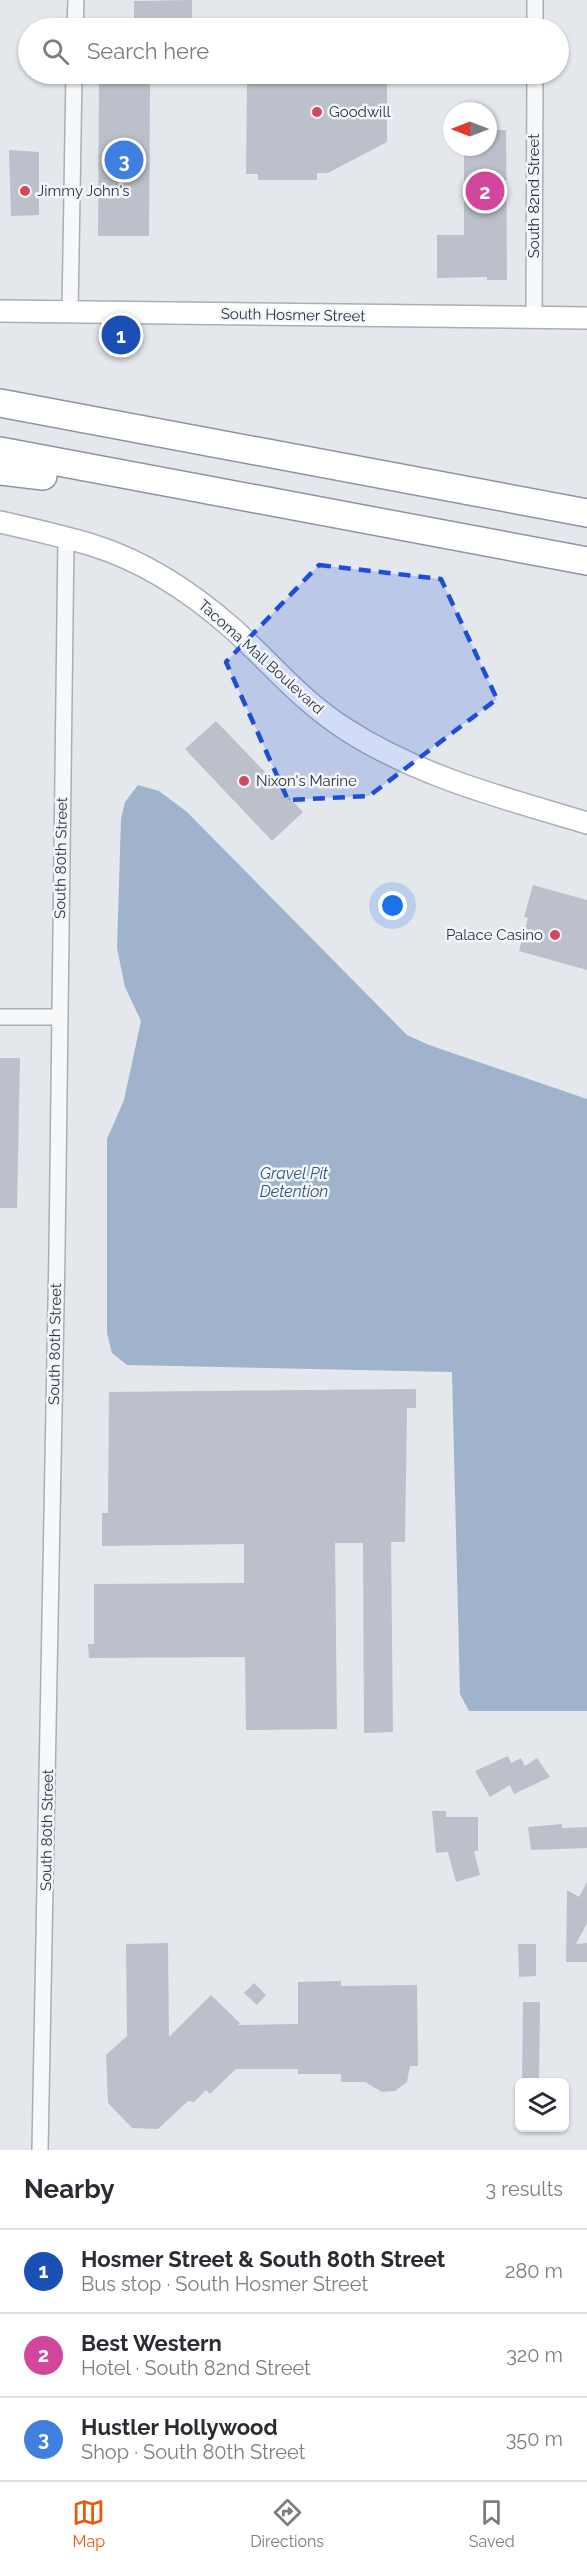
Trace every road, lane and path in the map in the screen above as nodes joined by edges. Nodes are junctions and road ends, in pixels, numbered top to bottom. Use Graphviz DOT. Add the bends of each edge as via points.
graph roads {
  1 [pos="76,0"];
  2 [pos="535,0"];
  3 [pos="75,18"];
  4 [pos="535,18"];
  5 [pos="74,84"];
  6 [pos="534,84"];
  7 [pos="0,311"];
  8 [pos="70,312"];
  9 [pos="587,318"];
  10 [pos="534,319"];
  11 [pos="0,402"];
  12 [pos="0,451"];
  13 [pos="0,471"];
  14 [pos="283,505"];
  15 [pos="587,513"];
  16 [pos="0,522"];
  17 [pos="66,537"];
  18 [pos="587,561"];
  19 [pos="587,823"];
  20 [pos="0,1017"];
  21 [pos="59,1017"];
  22 [pos="40,2150"];
  1 -- 3 [label="street"];
  2 -- 4 [label="street"];
  5 -- 8 [label="street"];
  6 -- 10 [label="street, South 82nd Street"];
  7 -- 8 [label="main road, South Hosmer Street"];
  8 -- 10 [label="main road, South Hosmer Street"];
  9 -- 10 [label="main road, South Hosmer Street"];
  11 -- 15 [label="highway"];
  12 -- 14 [label="highway"];
  13 -- 14 [label="highway"];
  14 -- 18 [label="highway"];
  16 -- 17 [label="main road, Tacoma Mall Boulevard"];
  17 -- 19 [label="main road, Tacoma Mall Boulevard" via="120,556 191,596 233,630 296,692 370,745 454,782"];
  17 -- 21 [label="street, South 80th Street"];
  20 -- 21 [label="street"];
  21 -- 22 [label="street, South 80th Street"];
}
